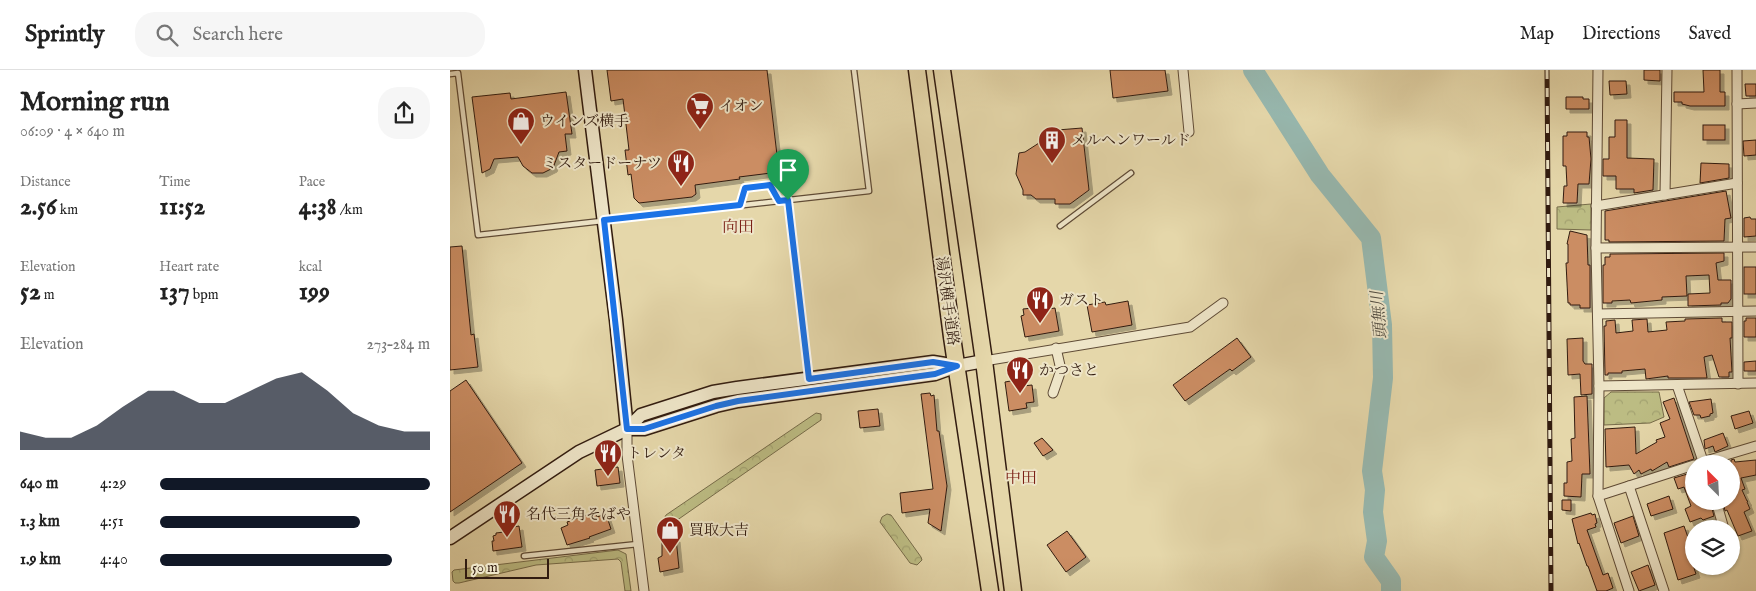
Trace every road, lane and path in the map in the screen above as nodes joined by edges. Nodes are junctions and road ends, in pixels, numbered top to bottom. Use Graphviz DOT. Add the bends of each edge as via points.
graph roads {
  1 [pos="585,70"];
  2 [pos="854,70"];
  3 [pos="917,70"];
  4 [pos="942,70"];
  5 [pos="1183,70"];
  6 [pos="1598,70"];
  7 [pos="1667,70"];
  8 [pos="1737,70"];
  9 [pos="450,74"];
  10 [pos="1756,103"];
  11 [pos="1737,104"];
  12 [pos="1189,132"];
  13 [pos="1132,173"];
  14 [pos="1737,183"];
  15 [pos="1665,195"];
  16 [pos="788,200"];
  17 [pos="779,201"];
  18 [pos="740,205"];
  19 [pos="1596,206"];
  20 [pos="604,220"];
  21 [pos="1060,226"];
  22 [pos="1737,247"];
  23 [pos="1756,247"];
  24 [pos="1596,248"];
  25 [pos="1223,303"];
  26 [pos="1756,310"];
  27 [pos="1737,311"];
  28 [pos="1598,314"];
  29 [pos="1056,348"];
  30 [pos="984,361"];
  31 [pos="957,366"];
  32 [pos="809,379"];
  33 [pos="1756,383"];
  34 [pos="1738,384"];
  35 [pos="1677,385"];
  36 [pos="1599,386"];
  37 [pos="1053,393"];
  38 [pos="627,429"];
  39 [pos="1756,446"];
  40 [pos="1697,455"];
  41 [pos="1726,455"];
  42 [pos="1685,468"];
  43 [pos="1629,486"];
  44 [pos="1598,496"];
  45 [pos="450,538"];
  46 [pos="638,544"];
  47 [pos="524,556"];
  48 [pos="644,591"];
  49 [pos="990,591"];
  50 [pos="1013,591"];
  51 [pos="1629,591"];
  52 [pos="1664,591"];
  1 -- 20 [label="street"];
  2 -- 16 [label="lane" via="869,191"];
  3 -- 31 [label="highway, 湯沢横手道路"];
  4 -- 30 [label="highway, 湯沢横手道路"];
  5 -- 12 [label="street"];
  6 -- 19 [label="street"];
  7 -- 15 [label="street"];
  8 -- 11 [label="street"];
  9 -- 20 [label="lane" via="458,73 478,235"];
  10 -- 11 [label="street"];
  11 -- 14 [label="street"];
  13 -- 21 [label="lane"];
  14 -- 15 [label="street"];
  14 -- 22 [label="street"];
  15 -- 19 [label="street"];
  16 -- 17 [label="lane"];
  16 -- 32 [label="lane"];
  17 -- 18 [label="lane"];
  17 -- 18 [label="lane" via="770,185 745,188"];
  18 -- 20 [label="lane"];
  19 -- 24 [label="street"];
  20 -- 38 [label="street"];
  22 -- 23 [label="street"];
  22 -- 24 [label="street"];
  22 -- 27 [label="street"];
  24 -- 28 [label="street"];
  25 -- 29 [label="street" via="1190,327"];
  26 -- 27 [label="street"];
  27 -- 28 [label="street"];
  27 -- 34 [label="street"];
  28 -- 36 [label="street"];
  29 -- 30 [label="street"];
  29 -- 37 [label="street" via="1061,370"];
  30 -- 31 [label="street"];
  30 -- 50 [label="highway, 湯沢横手道路"];
  31 -- 32 [label="street" via="933,362"];
  31 -- 38 [label="street" via="935,374 738,401 644,429"];
  31 -- 49 [label="highway, 湯沢横手道路"];
  32 -- 38 [label="street" via="713,392 641,415"];
  33 -- 34 [label="street"];
  34 -- 35 [label="street"];
  35 -- 36 [label="street"];
  35 -- 40 [label="street"];
  36 -- 44 [label="street"];
  38 -- 45 [label="street" via="578,452"];
  38 -- 46 [label="street"];
  39 -- 41 [label="street"];
  42 -- 43 [label="street"];
  43 -- 44 [label="street"];
  43 -- 52 [label="street"];
  44 -- 51 [label="street"];
  46 -- 47 [label="lane"];
  46 -- 48 [label="street"];
}
